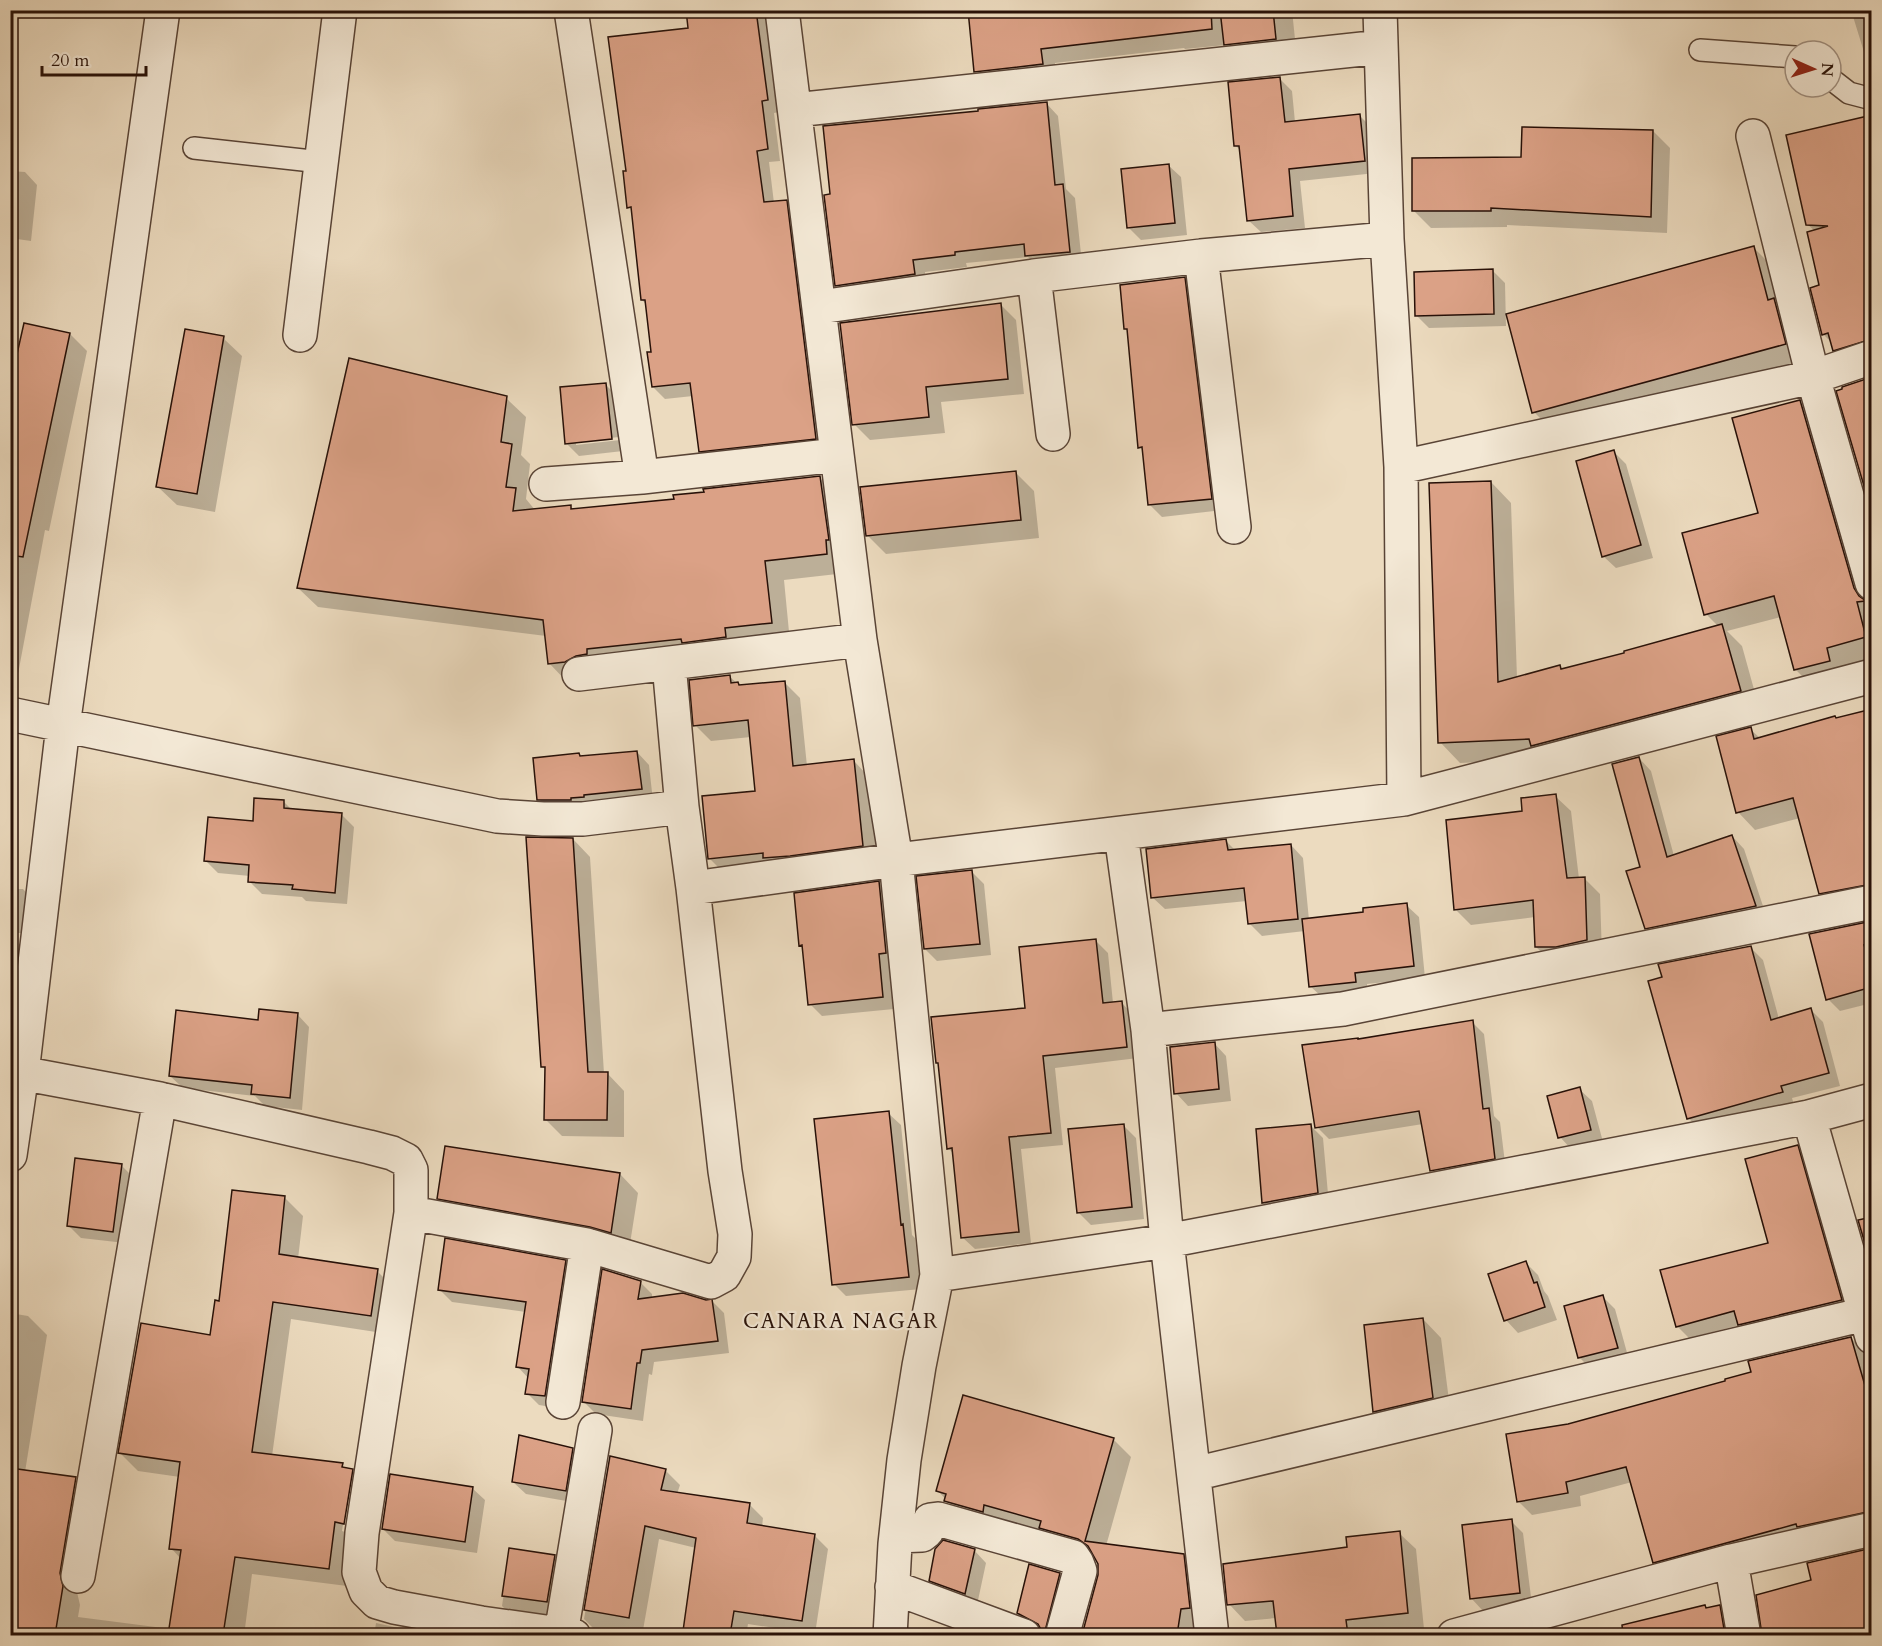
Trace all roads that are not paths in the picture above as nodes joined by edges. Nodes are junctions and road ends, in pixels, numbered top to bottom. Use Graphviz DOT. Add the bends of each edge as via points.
graph roads {
  1 [pos="163,10"];
  2 [pos="340,10"];
  3 [pos="571,10"];
  4 [pos="782,10"];
  5 [pos="1380,10"];
  6 [pos="1381,46"];
  7 [pos="1700,50"];
  8 [pos="1783,56"];
  9 [pos="1843,88"];
  10 [pos="1872,99"];
  11 [pos="795,110"];
  12 [pos="1754,136"];
  13 [pos="194,148"];
  14 [pos="321,162"];
  15 [pos="1387,238"];
  16 [pos="1201,256"];
  17 [pos="1034,276"];
  18 [pos="820,307"];
  19 [pos="300,335"];
  20 [pos="1872,357"];
  21 [pos="1813,377"];
  22 [pos="1053,434"];
  23 [pos="837,455"];
  24 [pos="1401,467"];
  25 [pos="642,477"];
  26 [pos="546,484"];
  27 [pos="1234,527"];
  28 [pos="1872,583"];
  29 [pos="860,640"];
  30 [pos="669,664"];
  31 [pos="579,674"];
  32 [pos="1872,676"];
  33 [pos="10,714"];
  34 [pos="63,726"];
  35 [pos="1404,799"];
  36 [pos="682,807"];
  37 [pos="1121,834"];
  38 [pos="896,860"];
  39 [pos="693,888"];
  40 [pos="1872,902"];
  41 [pos="1148,1030"];
  42 [pos="16,1072"];
  43 [pos="160,1099"];
  44 [pos="1872,1100"];
  45 [pos="1809,1117"];
  46 [pos="10,1155"];
  47 [pos="411,1213"];
  48 [pos="1167,1242"];
  49 [pos="587,1245"];
  50 [pos="937,1275"];
  51 [pos="1868,1325"];
  52 [pos="563,1402"];
  53 [pos="595,1430"];
  54 [pos="1194,1473"];
  55 [pos="1872,1529"];
  56 [pos="896,1536"];
  57 [pos="1731,1561"];
  58 [pos="78,1576"];
  59 [pos="892,1587"];
  60 [pos="481,1629"];
  61 [pos="567,1635"];
  62 [pos="890,1635"];
  63 [pos="1024,1635"];
  64 [pos="1062,1635"];
  65 [pos="1212,1635"];
  66 [pos="1454,1635"];
  67 [pos="1744,1635"];
  1 -- 34 [label="street"];
  2 -- 14 [label="street"];
  3 -- 25 [label="street"];
  4 -- 11 [label="street"];
  5 -- 6 [label="street"];
  6 -- 11 [label="street"];
  6 -- 15 [label="street"];
  7 -- 8 [label="lane"];
  9 -- 10 [label="lane"];
  11 -- 18 [label="street"];
  12 -- 21 [label="street"];
  13 -- 14 [label="lane"];
  14 -- 19 [label="street"];
  15 -- 16 [label="street"];
  15 -- 24 [label="street"];
  16 -- 17 [label="street"];
  16 -- 27 [label="street"];
  17 -- 18 [label="street"];
  17 -- 22 [label="street"];
  18 -- 23 [label="street"];
  20 -- 21 [label="street"];
  21 -- 24 [label="street"];
  21 -- 28 [label="street"];
  23 -- 25 [label="street"];
  23 -- 29 [label="street"];
  24 -- 35 [label="street"];
  25 -- 26 [label="street"];
  29 -- 30 [label="street"];
  29 -- 38 [label="street"];
  30 -- 31 [label="street"];
  30 -- 36 [label="street"];
  32 -- 35 [label="street"];
  33 -- 34 [label="street"];
  34 -- 36 [label="street" via="497,816 584,819"];
  34 -- 42 [label="street"];
  35 -- 37 [label="street"];
  36 -- 39 [label="street"];
  37 -- 38 [label="street"];
  37 -- 41 [label="street"];
  38 -- 39 [label="street"];
  38 -- 50 [label="street"];
  39 -- 49 [label="street" via="735,1234 734,1257 724,1275 711,1282"];
  40 -- 41 [label="street" via="1343,1009"];
  41 -- 48 [label="street"];
  42 -- 43 [label="street"];
  42 -- 46 [label="street"];
  43 -- 47 [label="street" via="392,1153 406,1160 411,1170"];
  43 -- 58 [label="street"];
  44 -- 45 [label="street"];
  45 -- 48 [label="street"];
  45 -- 51 [label="street"];
  47 -- 49 [label="street"];
  47 -- 60 [label="street" via="359,1572 366,1591 377,1602"];
  48 -- 50 [label="street"];
  48 -- 54 [label="street"];
  49 -- 52 [label="street"];
  50 -- 56 [label="street" via="904,1461"];
  51 -- 54 [label="street"];
  53 -- 61 [label="street"];
  54 -- 65 [label="street"];
  55 -- 57 [label="street"];
  56 -- 59 [label="street"];
  56 -- 64 [label="street" via="922,1535 930,1520 938,1519 1072,1557 1080,1571"];
  57 -- 66 [label="street"];
  57 -- 67 [label="street"];
  59 -- 62 [label="street"];
  59 -- 63 [label="street"];
  60 -- 61 [label="street"];
}
